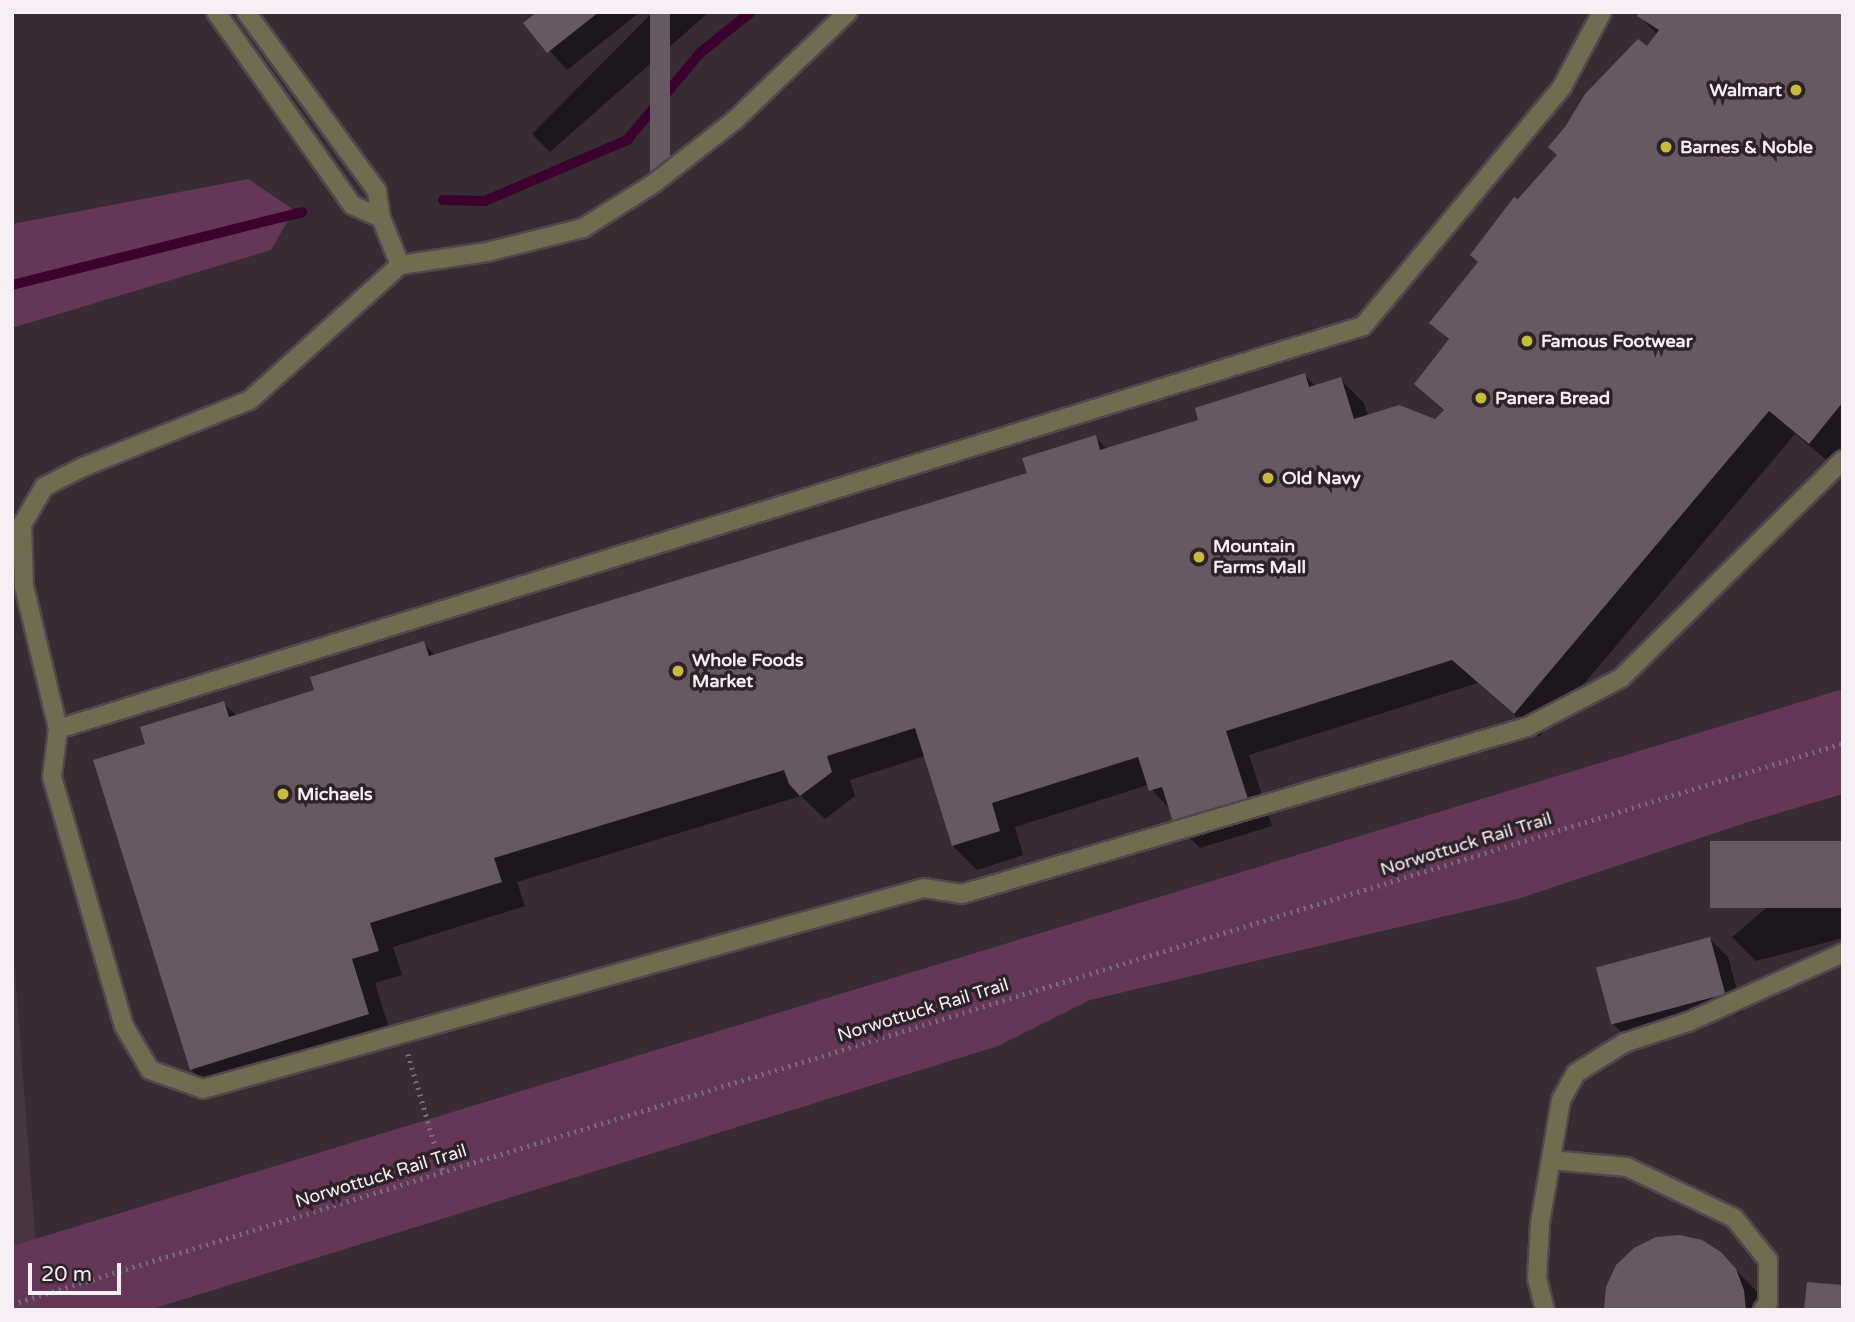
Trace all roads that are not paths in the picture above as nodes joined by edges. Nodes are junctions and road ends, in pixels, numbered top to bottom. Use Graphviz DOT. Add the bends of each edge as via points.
graph roads {
  1 [pos="216,12"];
  2 [pos="246,12"];
  3 [pos="848,12"];
  4 [pos="1602,12"];
  5 [pos="381,218"];
  6 [pos="400,265"];
  7 [pos="1843,460"];
  8 [pos="58,729"];
  9 [pos="1843,953"];
  10 [pos="1551,1160"];
  11 [pos="1545,1310"];
  12 [pos="1763,1310"];
  1 -- 5 [label="lane" via="352,205"];
  2 -- 5 [label="lane" via="377,191"];
  3 -- 6 [label="lane" via="735,120 653,184 583,228 487,252"];
  4 -- 8 [label="lane" via="1562,87 1363,326"];
  5 -- 6 [label="lane"];
  6 -- 8 [label="lane" via="250,400 44,487 22,525 24,586"];
  7 -- 8 [label="lane" via="1621,678 1527,727 962,894 924,888 203,1089 150,1070 124,1026 52,777"];
  9 -- 10 [label="lane" via="1688,1022 1623,1043 1576,1073 1561,1100"];
  10 -- 11 [label="lane" via="1540,1223 1537,1279"];
  10 -- 12 [label="lane" via="1627,1167 1734,1218 1768,1259 1768,1303"];
}
